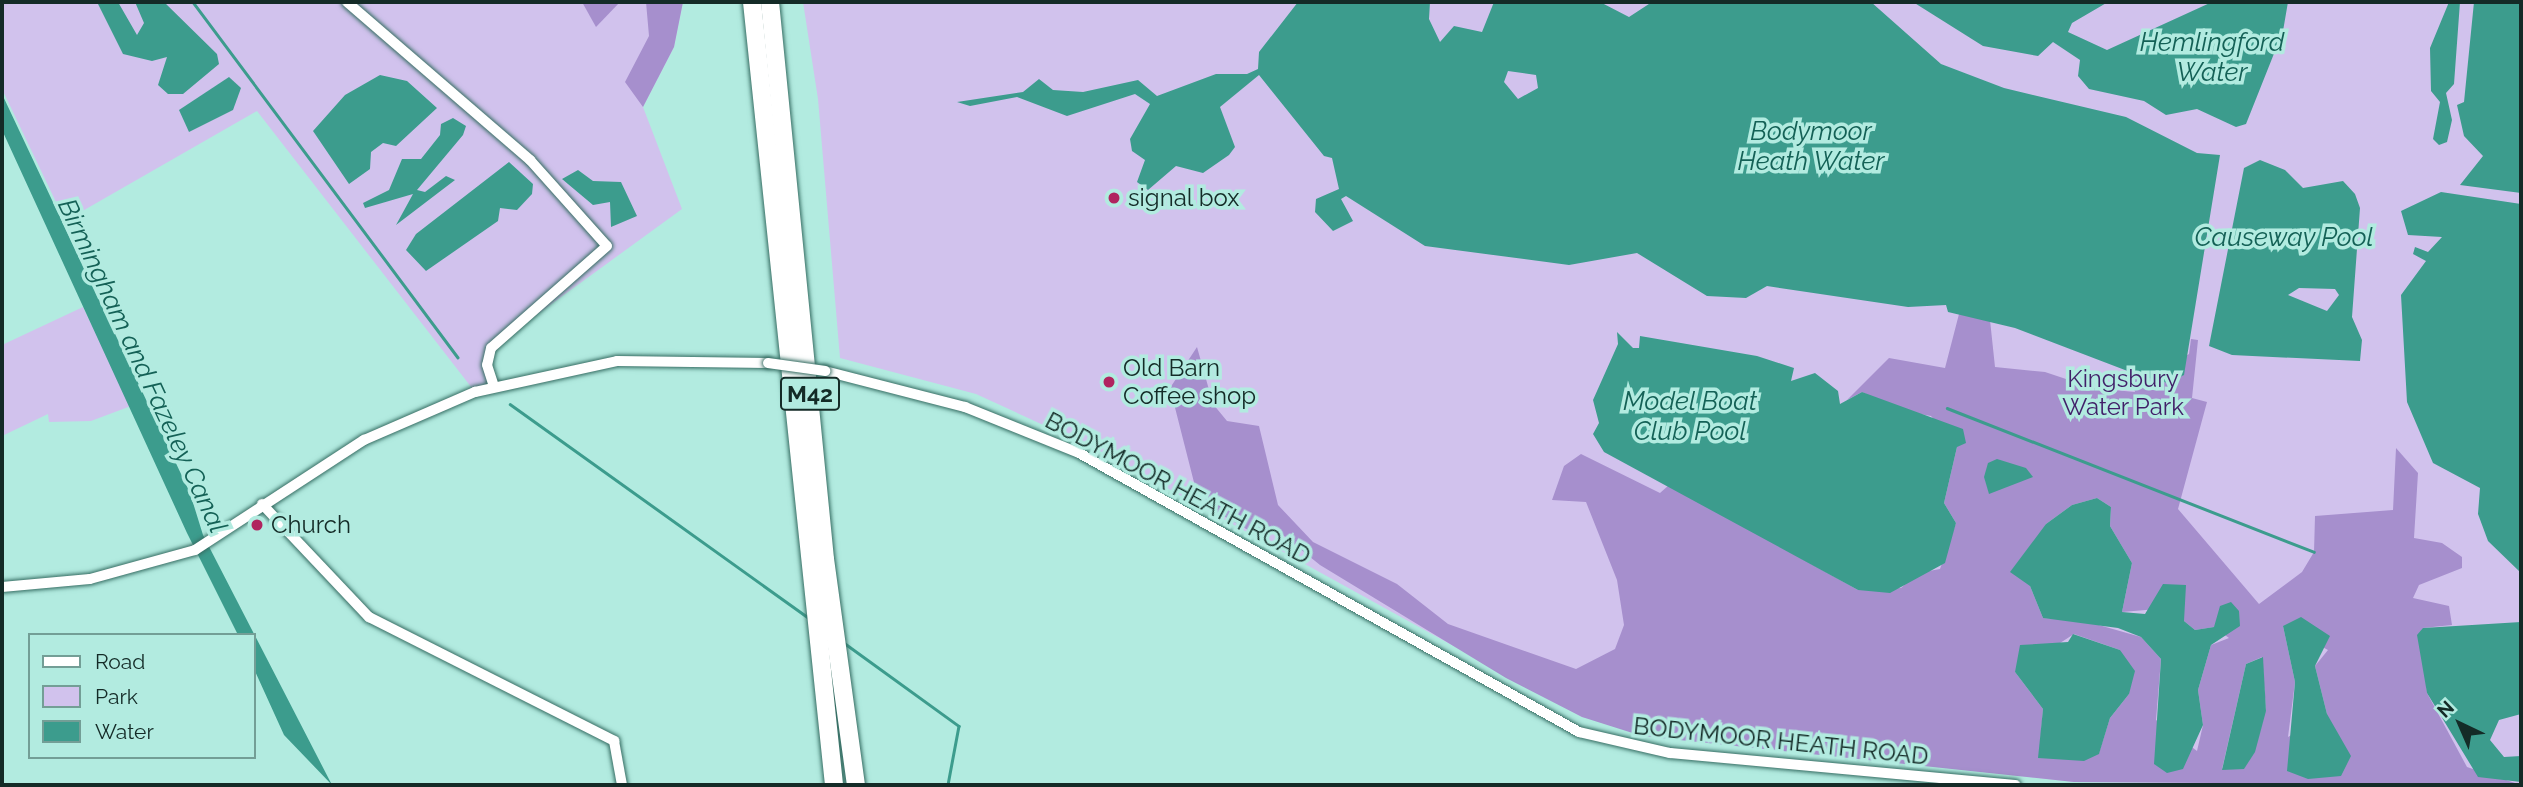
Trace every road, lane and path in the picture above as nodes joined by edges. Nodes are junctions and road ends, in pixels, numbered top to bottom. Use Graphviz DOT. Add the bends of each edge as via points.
graph roads {
  1 [pos="347,2"];
  2 [pos="752,2"];
  3 [pos="770,2"];
  4 [pos="494,387"];
  5 [pos="262,504"];
  6 [pos="2,587"];
  7 [pos="622,785"];
  8 [pos="834,785"];
  9 [pos="856,785"];
  10 [pos="2016,785"];
  1 -- 4 [label="street" via="530,160 607,246 491,348 487,365"];
  2 -- 8 [label="highway, M42"];
  3 -- 9 [label="highway, M42" via="825,559"];
  4 -- 5 [label="street, BODYMOOR HEATH ROAD" via="388,427"];
  4 -- 10 [label="street, BODYMOOR HEATH ROAD, bridge" via="617,361 768,363 825,372 965,407 1079,453 1579,732 1670,753"];
  5 -- 6 [label="street, BODYMOOR HEATH ROAD" via="195,550 103,577"];
  5 -- 7 [label="street" via="369,617 614,741"];
}
